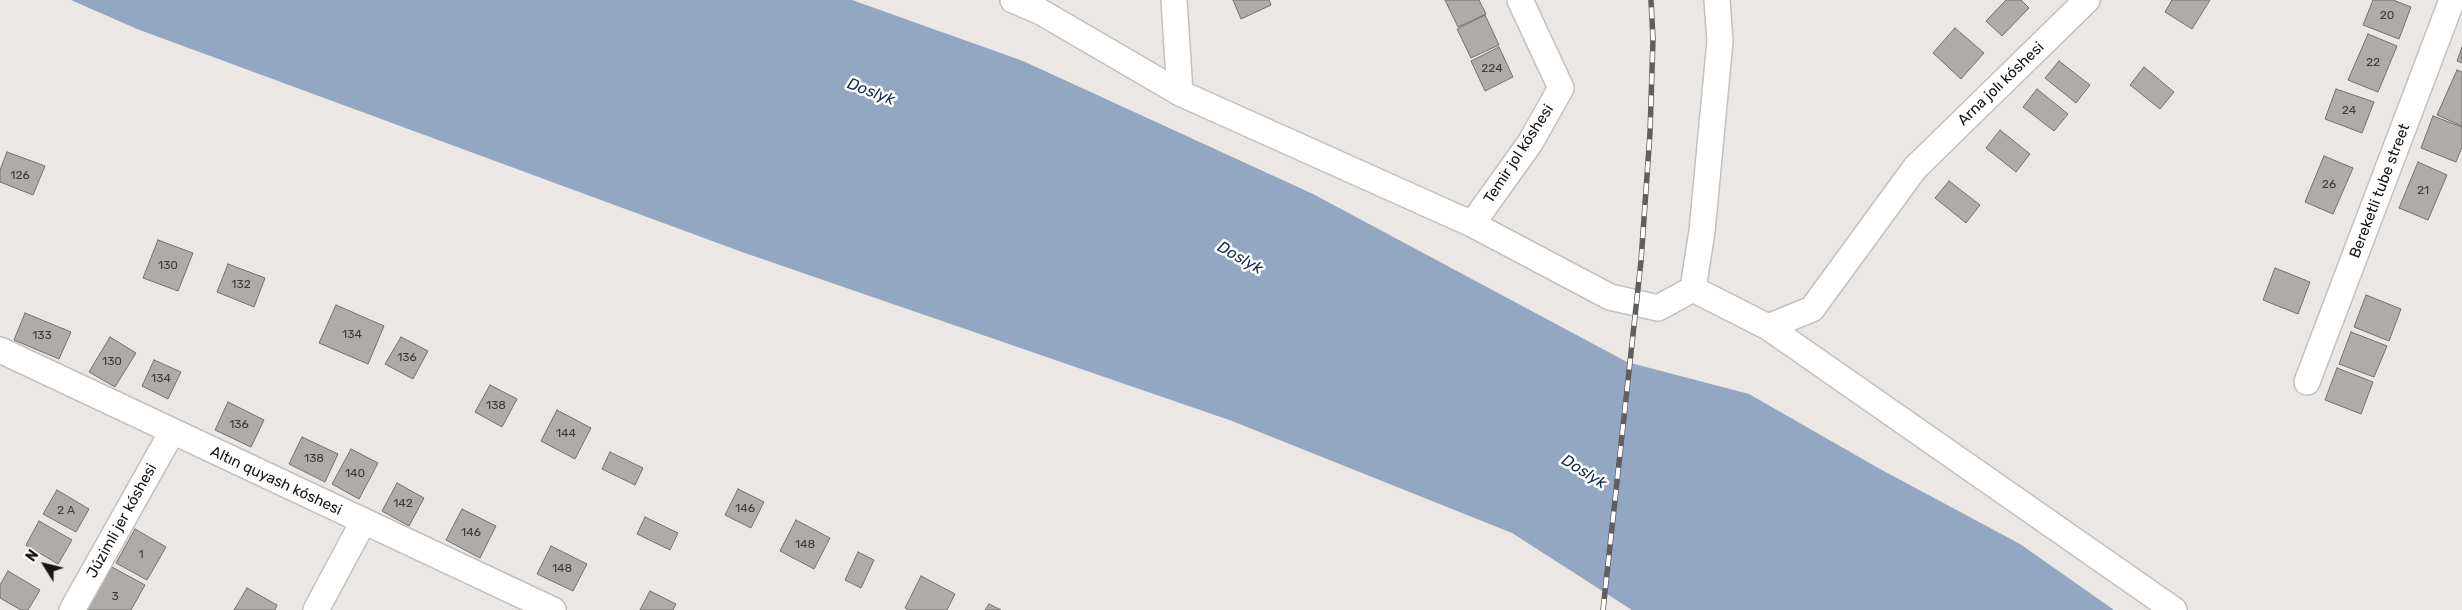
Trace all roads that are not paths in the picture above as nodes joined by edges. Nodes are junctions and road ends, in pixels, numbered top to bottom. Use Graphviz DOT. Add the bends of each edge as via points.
graph roads {
  1 [pos="1012,0"];
  2 [pos="1174,0"];
  3 [pos="1520,0"];
  4 [pos="1717,0"];
  5 [pos="2087,0"];
  6 [pos="2452,0"];
  7 [pos="1180,93"];
  8 [pos="1472,224"];
  9 [pos="1693,288"];
  10 [pos="1768,327"];
  11 [pos="0,350"];
  12 [pos="2307,382"];
  13 [pos="172,432"];
  14 [pos="363,522"];
  15 [pos="549,609"];
  16 [pos="72,610"];
  17 [pos="316,610"];
  18 [pos="2174,610"];
  1 -- 7 [label="street" via="1041,12"];
  2 -- 7 [label="street"];
  3 -- 8 [label="street, Temir jol kóshesi" via="1560,88 1530,143"];
  4 -- 9 [label="street" via="1720,41 1702,231"];
  5 -- 10 [label="street, Arna jolı kóshesi" via="1915,168 1812,309"];
  6 -- 12 [label="street, Bereketli tube street"];
  7 -- 8 [label="street"];
  8 -- 9 [label="street" via="1610,297 1658,308"];
  9 -- 10 [label="street"];
  10 -- 18 [label="street"];
  11 -- 13 [label="street, Altın quyash kóshesi"];
  13 -- 14 [label="street, Altın quyash kóshesi"];
  13 -- 16 [label="street, Júzimli jer kóshesi"];
  14 -- 15 [label="street, Altın quyash kóshesi"];
  14 -- 17 [label="street"];
}
